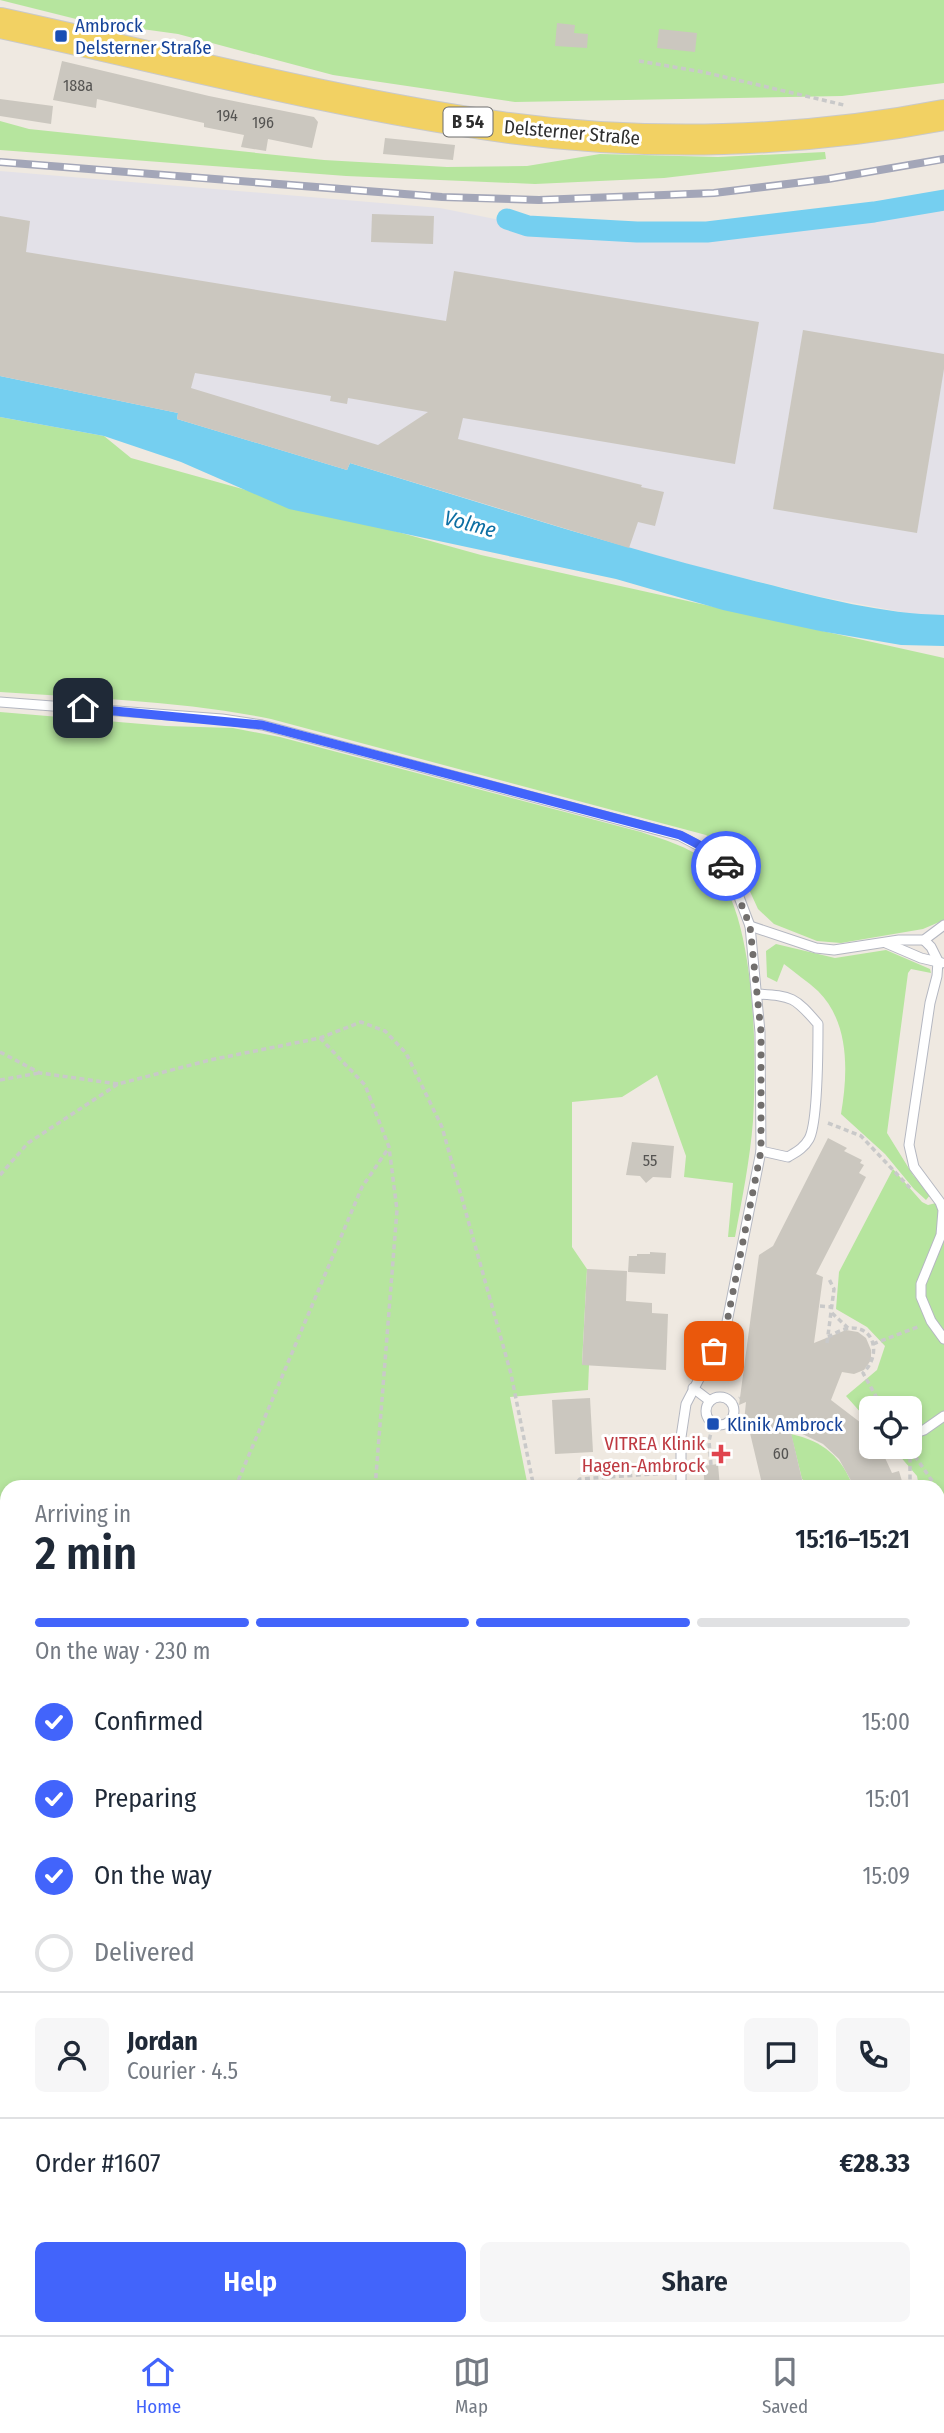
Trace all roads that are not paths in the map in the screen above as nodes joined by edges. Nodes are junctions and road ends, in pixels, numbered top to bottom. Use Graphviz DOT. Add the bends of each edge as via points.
graph roads {
  1 [pos="0,23"];
  2 [pos="944,115"];
  3 [pos="0,702"];
  4 [pos="944,925"];
  5 [pos="750,926"];
  6 [pos="924,940"];
  7 [pos="885,942"];
  8 [pos="941,963"];
  9 [pos="758,994"];
  10 [pos="761,1151"];
  11 [pos="944,1339"];
  12 [pos="693,1388"];
  13 [pos="710,1401"];
  14 [pos="944,1416"];
  15 [pos="922,1431"];
  16 [pos="680,1480"];
  1 -- 2 [label="main road, Delsterner Straße / B 54" via="335,99 505,127 604,136 733,139"];
  3 -- 5 [label="lane" via="262,725 680,835 714,854 728,869"];
  4 -- 6 [label="lane"];
  5 -- 7 [label="lane" via="816,948 834,950"];
  5 -- 9 [label="lane"];
  6 -- 7 [label="lane"];
  6 -- 8 [label="lane"];
  7 -- 8 [label="lane"];
  8 -- 11 [label="lane" via="909,1145 914,1167 943,1210 941,1235 921,1284 921,1297"];
  9 -- 10 [label="lane"];
  9 -- 10 [label="lane" via="787,996 818,1024 810,1138 788,1157"];
  10 -- 12 [label="lane" via="726,1327"];
  12 -- 13 [label="lane"];
  12 -- 16 [label="lane" via="681,1437"];
  13 -- 13 [label="lane" via="721,1396 736,1401 731,1421 712,1424 706,1413"];
  14 -- 15 [label="lane"];
}
